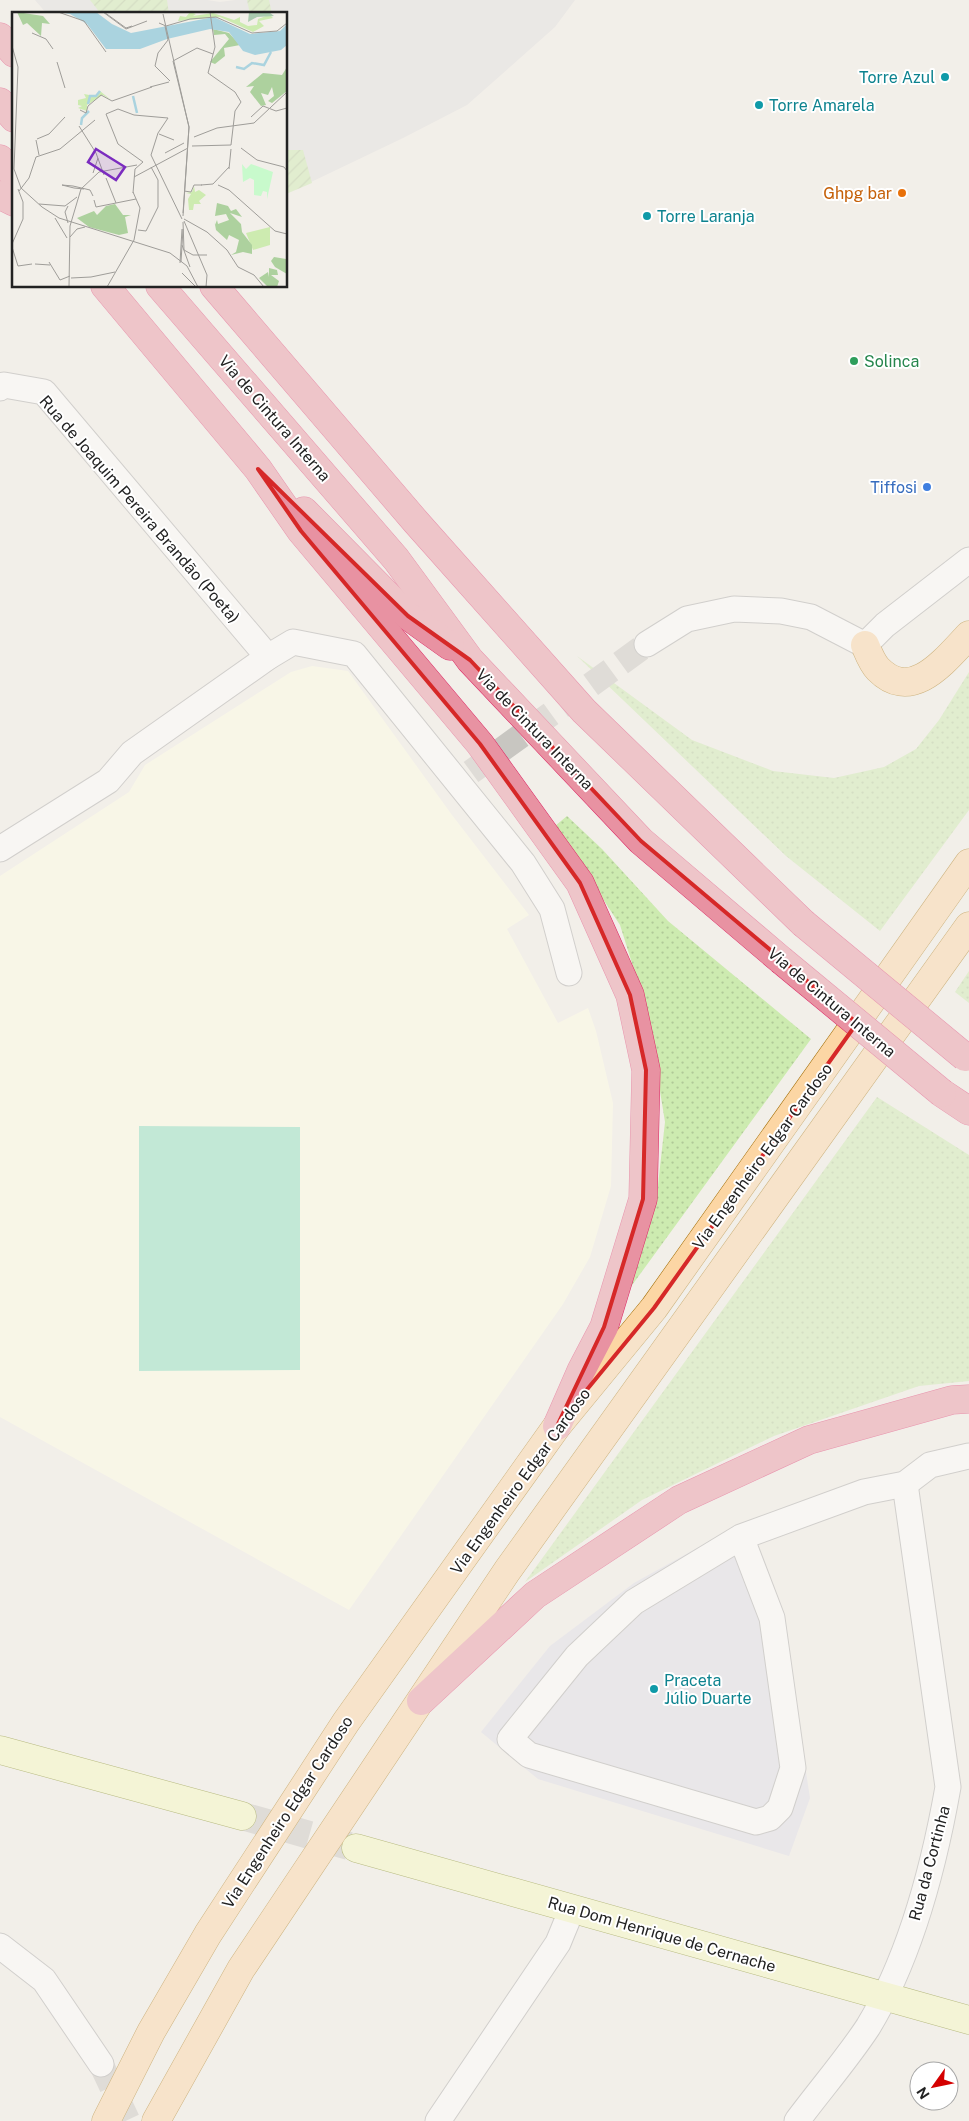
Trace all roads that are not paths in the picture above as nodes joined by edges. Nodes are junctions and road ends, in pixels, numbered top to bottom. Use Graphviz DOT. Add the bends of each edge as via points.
graph roads {
  1 [pos="0,37"];
  2 [pos="12,51"];
  3 [pos="0,102"];
  4 [pos="12,116"];
  5 [pos="0,159"];
  6 [pos="12,174"];
  7 [pos="0,195"];
  8 [pos="12,201"];
  9 [pos="107,288"];
  10 [pos="162,288"];
  11 [pos="216,288"];
  12 [pos="0,388"];
  13 [pos="258,469"];
  14 [pos="969,560"];
  15 [pos="969,636"];
  16 [pos="647,644"];
  17 [pos="865,645"];
  18 [pos="268,657"];
  19 [pos="470,660"];
  20 [pos="0,849"];
  21 [pos="969,863"];
  22 [pos="969,926"];
  23 [pos="569,973"];
  24 [pos="967,1059"];
  25 [pos="969,1111"];
  26 [pos="969,1399"];
  27 [pos="557,1426"];
  28 [pos="969,1456"];
  29 [pos="904,1484"];
  30 [pos="741,1538"];
  31 [pos="421,1701"];
  32 [pos="0,1750"];
  33 [pos="242,1816"];
  34 [pos="356,1848"];
  35 [pos="572,1909"];
  36 [pos="0,1946"];
  37 [pos="883,1997"];
  38 [pos="969,2020"];
  39 [pos="101,2064"];
  40 [pos="106,2121"];
  41 [pos="156,2121"];
  42 [pos="438,2121"];
  43 [pos="797,2121"];
  1 -- 2 [label="highway"];
  3 -- 4 [label="highway"];
  5 -- 6 [label="highway"];
  7 -- 8 [label="highway"];
  9 -- 13 [label="highway"];
  10 -- 19 [label="highway, Via de Cintura Interna" via="396,559"];
  11 -- 24 [label="highway, bridge" via="584,712 803,923"];
  12 -- 18 [label="street, Rua de Joaquim Pereira Brandão (Poeta)" via="4,385 44,392"];
  13 -- 19 [label="highway" via="313,519 408,616"];
  13 -- 27 [label="highway" via="300,531 480,744 580,883 630,995 646,1070 643,1199 604,1327"];
  14 -- 17 [label="street" via="885,625"];
  15 -- 17 [label="main road" via="933,672 911,682 894,682 876,668"];
  16 -- 17 [label="street" via="687,619 734,608 780,611 811,618"];
  18 -- 20 [label="street" via="132,753 108,782"];
  18 -- 23 [label="street" via="294,642 354,654 464,777 523,863 552,908"];
  19 -- 25 [label="highway, Via de Cintura Interna, bridge" via="642,841 942,1093"];
  21 -- 27 [label="main road, Via Engenheiro Edgar Cardoso" via="654,1308"];
  22 -- 31 [label="main road, Via Engenheiro Edgar Cardoso" via="507,1571"];
  26 -- 31 [label="highway" via="952,1400 808,1440 679,1500 535,1595"];
  27 -- 40 [label="main road, Via Engenheiro Edgar Cardoso" via="346,1722 213,1926 151,2032"];
  28 -- 29 [label="street" via="930,1465"];
  29 -- 30 [label="street" via="864,1492"];
  29 -- 37 [label="street, Rua da Cortinha" via="948,1787 940,1834 902,1960"];
  30 -- 30 [label="street" via="634,1602 577,1656 510,1739 529,1755 756,1822 770,1818 780,1808 793,1768 772,1618"];
  31 -- 41 [label="main road, Via Engenheiro Edgar Cardoso" via="241,1969"];
  32 -- 33 [label="street"];
  34 -- 35 [label="street, Rua Dom Henrique de Cernache"];
  35 -- 37 [label="street, Rua Dom Henrique de Cernache"];
  35 -- 42 [label="street" via="558,1943"];
  36 -- 39 [label="street" via="44,1980"];
  37 -- 38 [label="street, Rua Dom Henrique de Cernache"];
  37 -- 43 [label="street, Rua da Cortinha" via="868,2026"];
}
